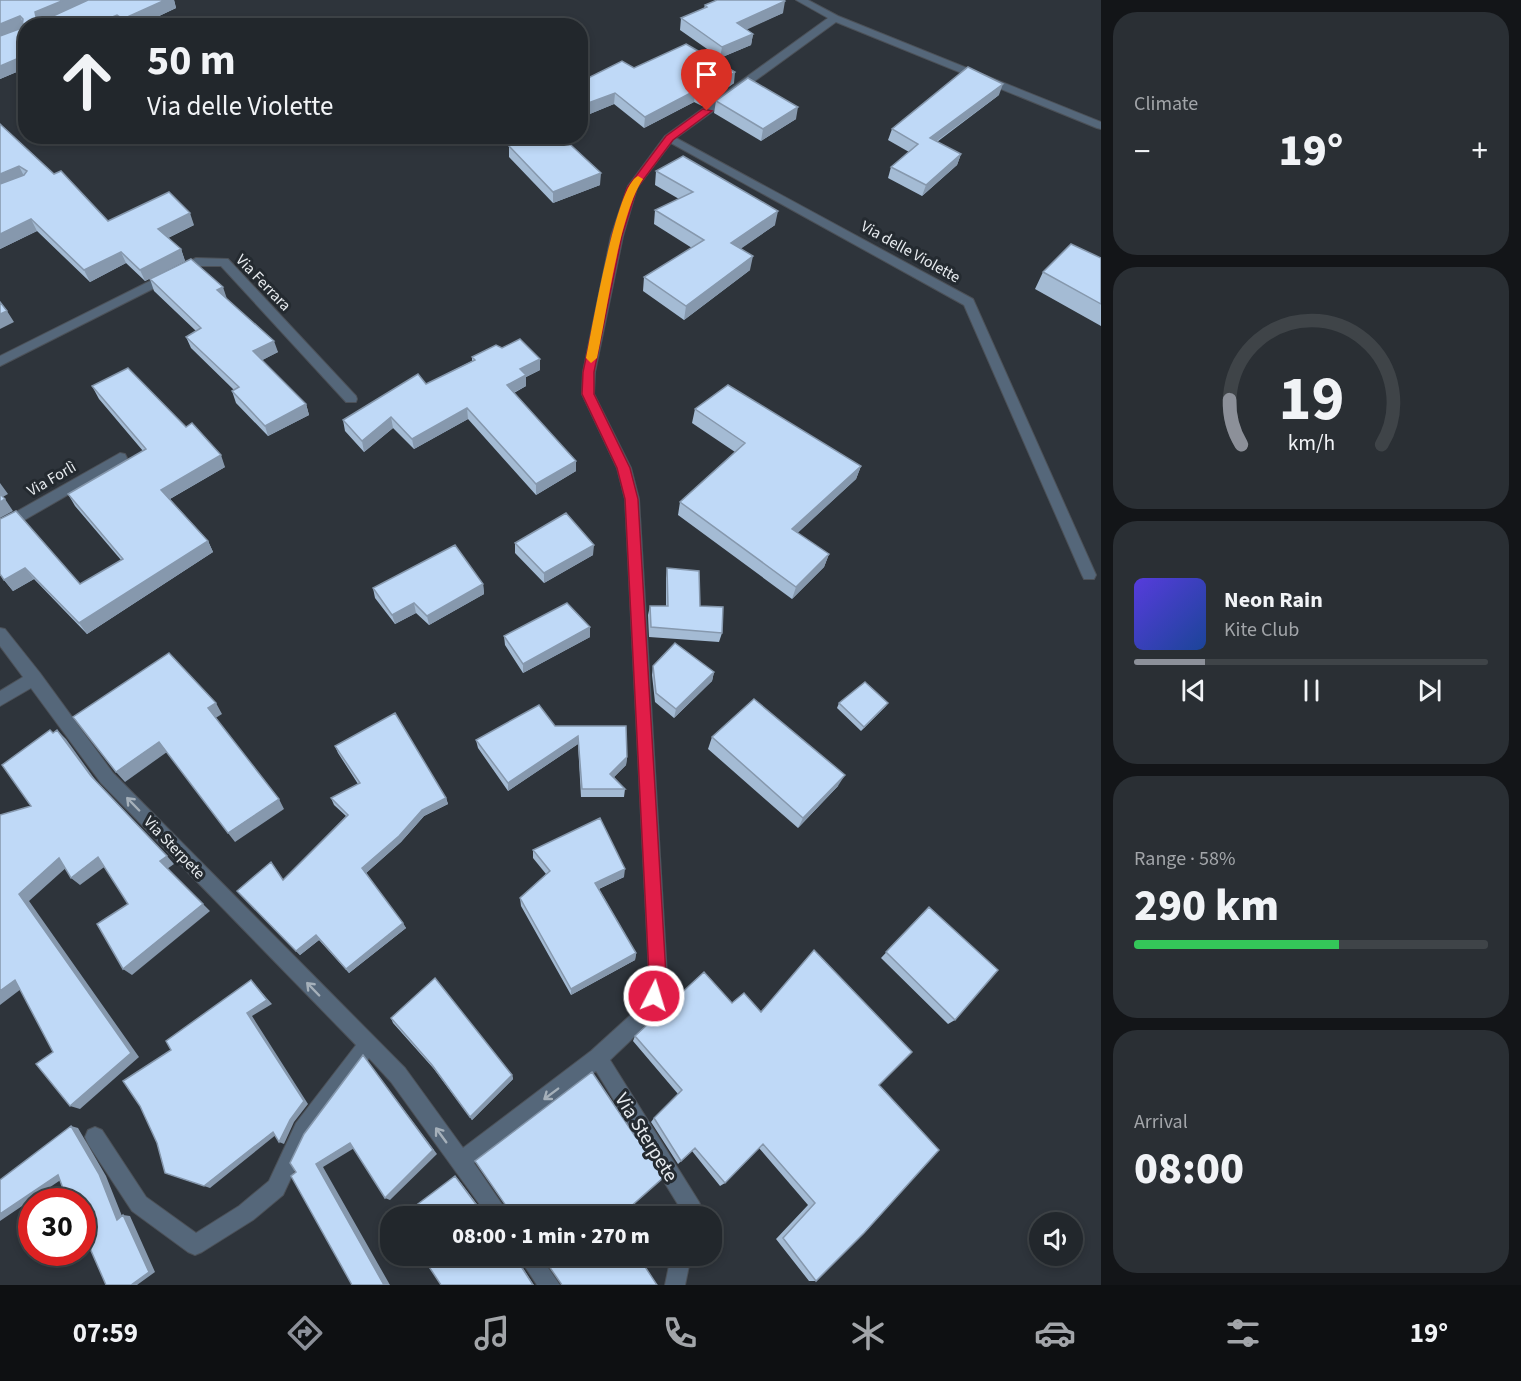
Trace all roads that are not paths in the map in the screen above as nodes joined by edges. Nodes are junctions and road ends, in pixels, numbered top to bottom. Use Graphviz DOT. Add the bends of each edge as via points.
graph roads {
  1 [pos="801,0"];
  2 [pos="835,18"];
  3 [pos="1101,126"];
  4 [pos="669,138"];
  5 [pos="0,361"];
  6 [pos="351,399"];
  7 [pos="120,458"];
  8 [pos="0,528"];
  9 [pos="1089,575"];
  10 [pos="0,634"];
  11 [pos="35,678"];
  12 [pos="0,699"];
  13 [pos="368,1044"];
  14 [pos="598,1059"];
  15 [pos="95,1137"];
  16 [pos="461,1161"];
  17 [pos="493,1206"];
  18 [pos="690,1206"];
  19 [pos="536,1266"];
  20 [pos="679,1266"];
  21 [pos="550,1285"];
  22 [pos="675,1285"];
  1 -- 2 [label="street"];
  2 -- 3 [label="street"];
  2 -- 4 [label="street"];
  4 -- 9 [label="street, Via delle Violette" via="969,302"];
  4 -- 14 [label="street" via="632,188 617,236 588,379 588,394 624,468 632,499 658,975 654,996 641,1017"];
  5 -- 6 [label="street, Via Ferrara" via="196,262 224,262"];
  7 -- 8 [label="street, Via Forlì"];
  10 -- 11 [label="street, Via Sterpete"];
  11 -- 12 [label="street"];
  13 -- 11 [label="street, Via Sterpete, one-way" via="107,778"];
  13 -- 15 [label="street" via="303,1130 276,1188 246,1213 195,1245 139,1204"];
  16 -- 13 [label="street, Via Sterpete, one-way" via="398,1076"];
  14 -- 16 [label="street, one-way"];
  14 -- 18 [label="street, Via Sterpete"];
  16 -- 17 [label="street, Via Sterpete"];
  19 -- 21 [label="street"];
  20 -- 22 [label="street"];
}
